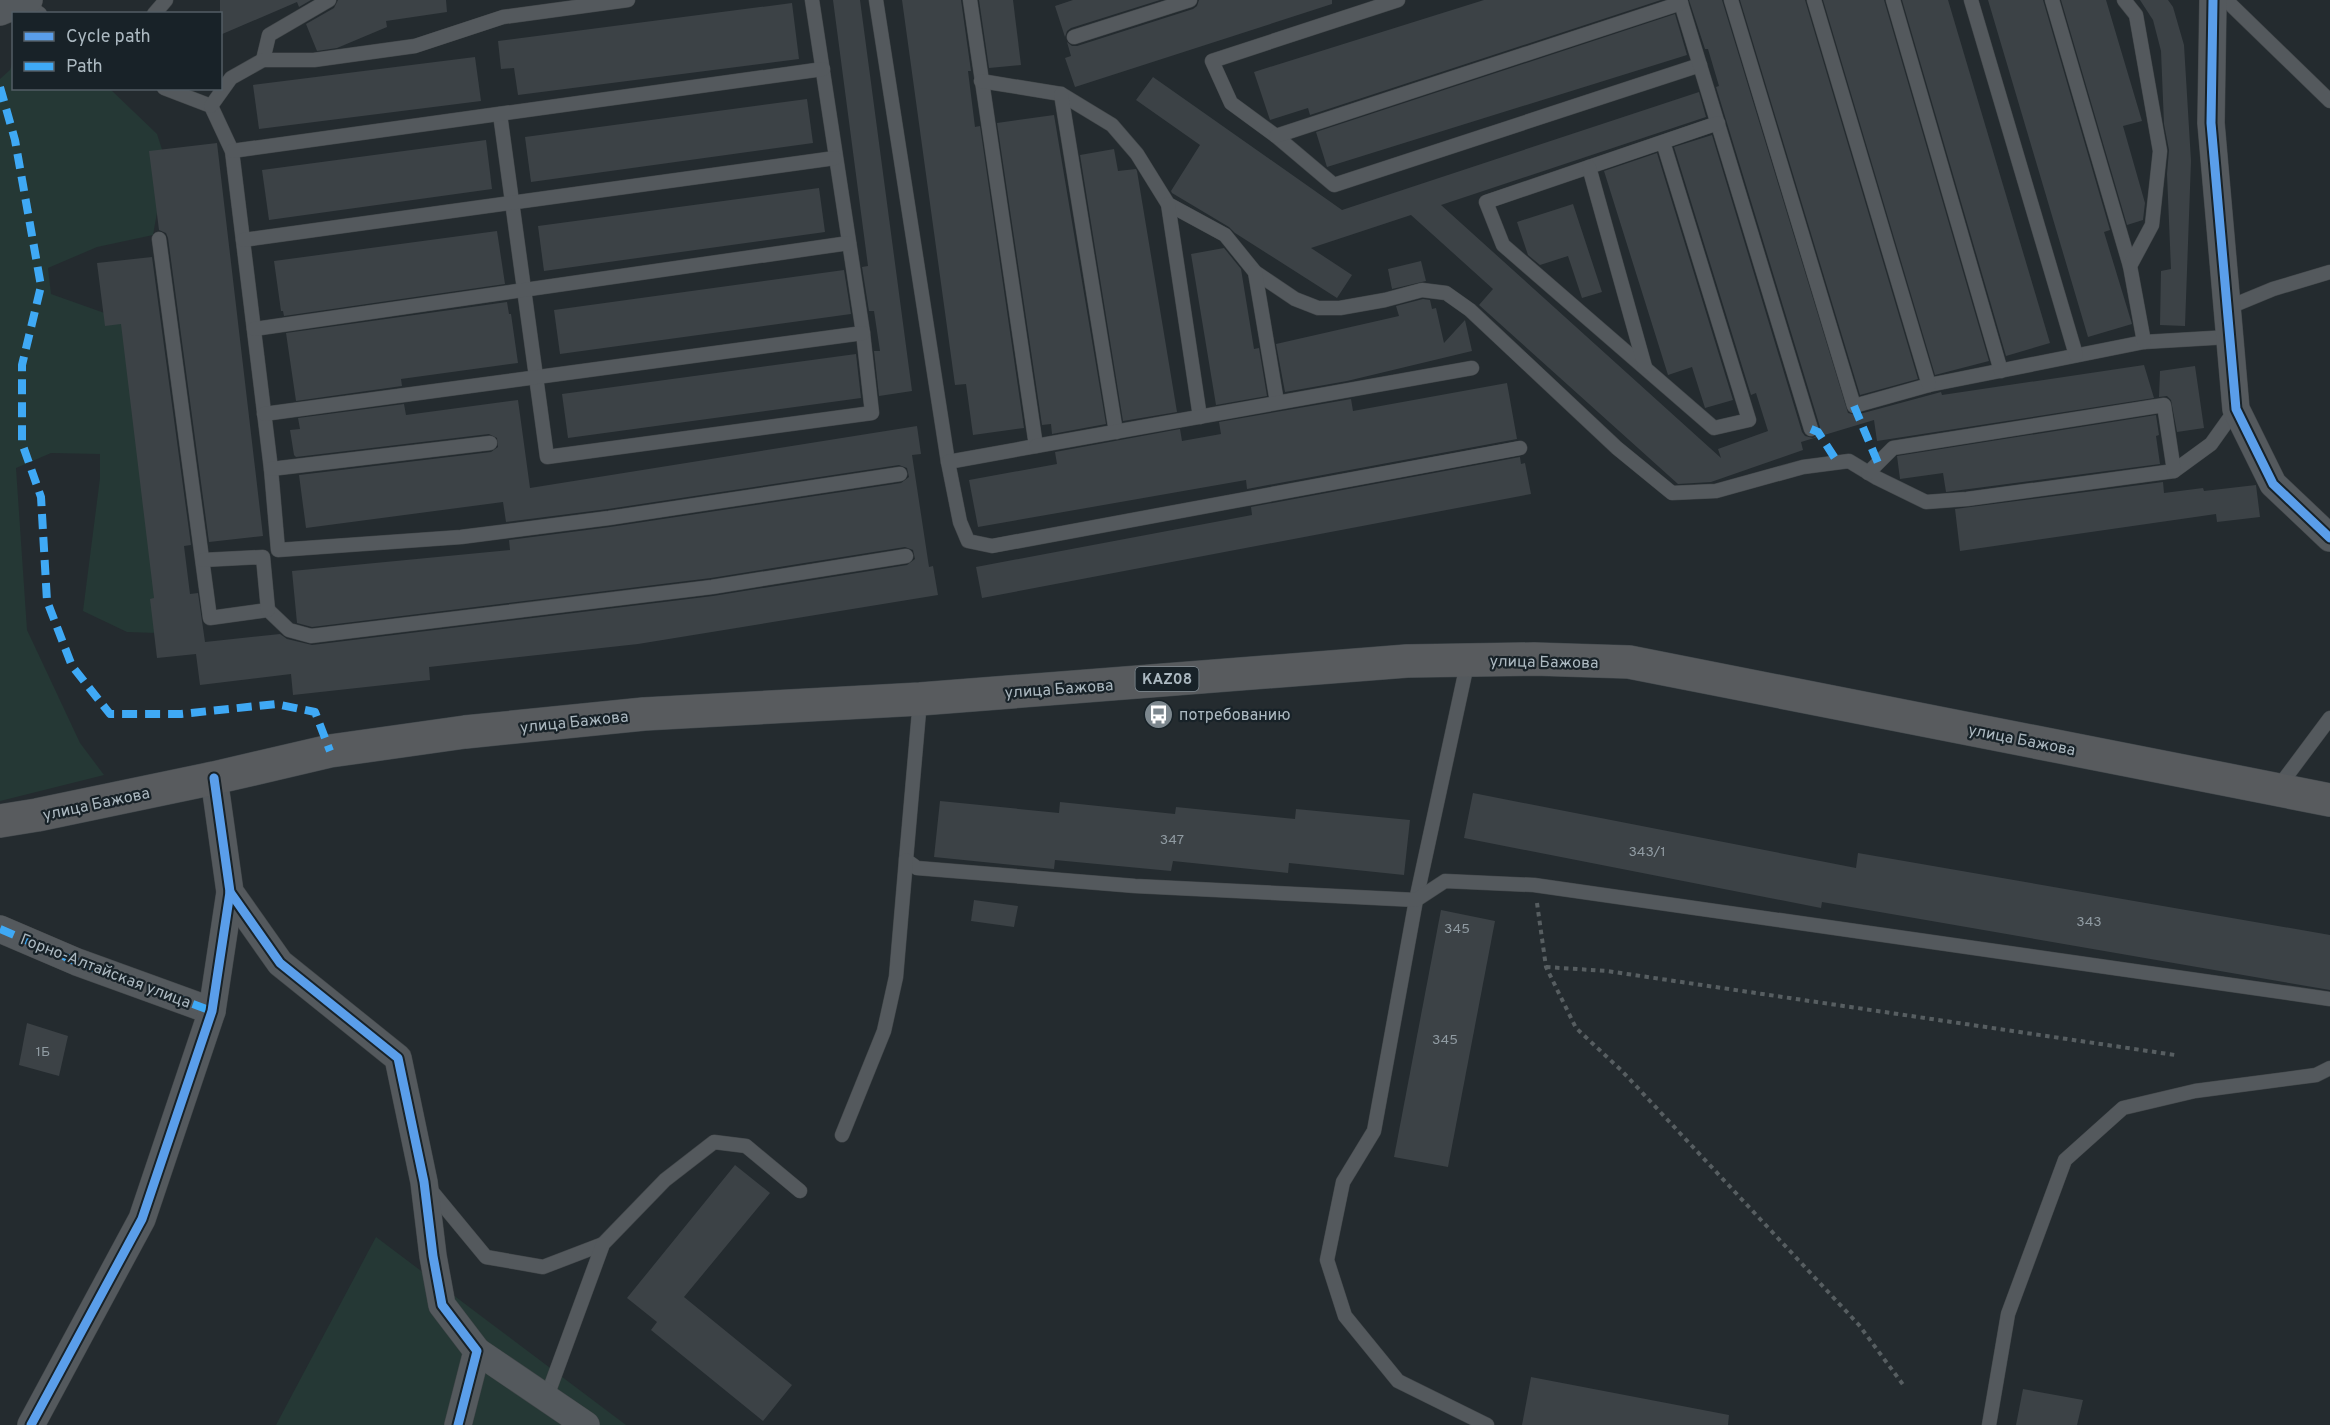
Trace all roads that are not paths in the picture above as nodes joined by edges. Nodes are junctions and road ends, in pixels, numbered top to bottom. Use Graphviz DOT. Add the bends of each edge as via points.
graph roads {
  1 [pos="166,0"];
  2 [pos="329,0"];
  3 [pos="628,0"];
  4 [pos="812,0"];
  5 [pos="876,0"];
  6 [pos="970,0"];
  7 [pos="1190,0"];
  8 [pos="1398,0"];
  9 [pos="1731,0"];
  10 [pos="1814,0"];
  11 [pos="1893,0"];
  12 [pos="1971,0"];
  13 [pos="2052,0"];
  14 [pos="2124,0"];
  15 [pos="2213,0"];
  16 [pos="2226,0"];
  17 [pos="1681,1"];
  18 [pos="156,12"];
  19 [pos="1074,37"];
  20 [pos="263,60"];
  21 [pos="1700,65"];
  22 [pos="823,69"];
  23 [pos="981,81"];
  24 [pos="169,90"];
  25 [pos="1061,94"];
  26 [pos="2330,100"];
  27 [pos="211,106"];
  28 [pos="500,114"];
  29 [pos="1718,123"];
  30 [pos="1276,136"];
  31 [pos="1663,142"];
  32 [pos="232,151"];
  33 [pos="835,158"];
  34 [pos="1589,167"];
  35 [pos="512,203"];
  36 [pos="1168,204"];
  37 [pos="159,239"];
  38 [pos="243,240"];
  39 [pos="849,243"];
  40 [pos="2130,266"];
  41 [pos="1256,272"];
  42 [pos="2330,272"];
  43 [pos="524,290"];
  44 [pos="2227,308"];
  45 [pos="254,328"];
  46 [pos="863,333"];
  47 [pos="2229,337"];
  48 [pos="2144,342"];
  49 [pos="2076,355"];
  50 [pos="1472,368"];
  51 [pos="1645,368"];
  52 [pos="2001,370"];
  53 [pos="537,378"];
  54 [pos="1929,385"];
  55 [pos="1277,402"];
  56 [pos="2236,409"];
  57 [pos="264,414"];
  58 [pos="1200,417"];
  59 [pos="1811,429"];
  60 [pos="1116,432"];
  61 [pos="490,443"];
  62 [pos="1036,446"];
  63 [pos="1520,448"];
  64 [pos="948,462"];
  65 [pos="271,470"];
  66 [pos="2174,471"];
  67 [pos="1868,473"];
  68 [pos="900,474"];
  69 [pos="2330,538"];
  70 [pos="278,550"];
  71 [pos="906,556"];
  72 [pos="263,557"];
  73 [pos="203,560"];
  74 [pos="268,610"];
  75 [pos="1468,660"];
  76 [pos="921,699"];
  77 [pos="2330,718"];
  78 [pos="214,778"];
  79 [pos="2277,789"];
  80 [pos="2330,800"];
  81 [pos="0,821"];
  82 [pos="906,860"];
  83 [pos="230,892"];
  84 [pos="1416,900"];
  85 [pos="0,928"];
  86 [pos="2330,999"];
  87 [pos="212,1011"];
  88 [pos="2330,1068"];
  89 [pos="842,1135"];
  90 [pos="424,1182"];
  91 [pos="800,1191"];
  92 [pos="603,1244"];
  93 [pos="477,1352"];
  94 [pos="546,1399"];
  95 [pos="31,1425"];
  96 [pos="458,1425"];
  97 [pos="586,1425"];
  98 [pos="1487,1425"];
  99 [pos="1989,1425"];
  1 -- 18 [label="lane"];
  2 -- 20 [label="lane" via="269,35"];
  3 -- 20 [label="lane" via="503,18 415,46 314,60"];
  4 -- 22 [label="lane"];
  5 -- 64 [label="lane"];
  6 -- 23 [label="lane"];
  7 -- 19 [label="lane"];
  8 -- 30 [label="lane" via="1212,61 1231,103"];
  9 -- 54 [label="lane" via="1854,405"];
  10 -- 54 [label="lane"];
  11 -- 52 [label="lane"];
  12 -- 49 [label="lane"];
  13 -- 40 [label="lane"];
  14 -- 40 [label="lane" via="2136,15 2160,151 2152,225"];
  15 -- 44 [label="street" via="2211,123"];
  16 -- 26 [label="lane"];
  17 -- 21 [label="lane"];
  17 -- 30 [label="lane"];
  20 -- 27 [label="lane" via="231,78"];
  21 -- 29 [label="lane"];
  21 -- 30 [label="lane" via="1334,185"];
  22 -- 28 [label="lane"];
  22 -- 33 [label="lane"];
  23 -- 25 [label="lane"];
  23 -- 62 [label="lane"];
  24 -- 27 [label="lane"];
  25 -- 36 [label="lane" via="1112,125 1137,154"];
  25 -- 60 [label="lane"];
  27 -- 32 [label="lane"];
  28 -- 32 [label="lane"];
  28 -- 35 [label="lane"];
  29 -- 31 [label="lane"];
  29 -- 59 [label="lane"];
  31 -- 34 [label="lane"];
  31 -- 51 [label="lane" via="1749,420 1714,428"];
  32 -- 38 [label="lane"];
  33 -- 35 [label="lane"];
  33 -- 39 [label="lane"];
  34 -- 51 [label="lane"];
  34 -- 51 [label="lane" via="1486,202 1503,246"];
  35 -- 38 [label="lane"];
  35 -- 43 [label="lane"];
  36 -- 41 [label="lane" via="1225,235"];
  36 -- 58 [label="lane"];
  37 -- 73 [label="lane"];
  38 -- 45 [label="lane"];
  39 -- 43 [label="lane"];
  39 -- 46 [label="lane"];
  40 -- 48 [label="lane"];
  41 -- 55 [label="lane"];
  41 -- 67 [label="lane" via="1295,299 1318,308 1340,308 1422,290 1446,293 1470,310 1617,448 1672,493 1716,491 1803,467 1849,461"];
  42 -- 44 [label="lane"];
  43 -- 45 [label="lane"];
  43 -- 53 [label="lane"];
  44 -- 47 [label="street"];
  45 -- 57 [label="lane"];
  46 -- 53 [label="lane"];
  46 -- 53 [label="lane" via="872,413 547,456"];
  47 -- 48 [label="lane"];
  47 -- 56 [label="street"];
  48 -- 49 [label="lane"];
  49 -- 52 [label="lane"];
  50 -- 55 [label="lane"];
  52 -- 54 [label="lane"];
  53 -- 57 [label="lane"];
  55 -- 58 [label="lane"];
  56 -- 66 [label="lane" via="2211,444"];
  56 -- 69 [label="street" via="2273,484"];
  57 -- 65 [label="lane"];
  58 -- 60 [label="lane"];
  60 -- 62 [label="lane"];
  61 -- 65 [label="lane"];
  62 -- 64 [label="lane"];
  63 -- 64 [label="lane" via="992,546 968,541 960,522"];
  65 -- 70 [label="lane"];
  66 -- 67 [label="lane" via="1926,502"];
  66 -- 67 [label="lane" via="2164,405 1893,448"];
  68 -- 70 [label="lane" via="460,537"];
  70 -- 72 [label="lane"];
  71 -- 74 [label="lane" via="712,586 311,636 289,630"];
  72 -- 73 [label="lane"];
  72 -- 74 [label="lane"];
  73 -- 74 [label="lane" via="210,618"];
  75 -- 76 [label="highway, улица Бажова / KAZ08" via="1407,661"];
  75 -- 79 [label="highway, улица Бажова / KAZ08" via="1629,662"];
  75 -- 84 [label="lane"];
  76 -- 78 [label="highway, улица Бажова / KAZ08" via="644,714 465,732 330,751"];
  76 -- 82 [label="lane"];
  77 -- 79 [label="lane"];
  78 -- 81 [label="highway, улица Бажова / KAZ08"];
  78 -- 83 [label="street"];
  79 -- 80 [label="highway, улица Бажова / KAZ08"];
  82 -- 84 [label="lane" via="917,868 1135,886"];
  82 -- 89 [label="lane" via="896,977 884,1031"];
  83 -- 87 [label="street"];
  83 -- 90 [label="street" via="280,963 398,1058"];
  84 -- 86 [label="lane" via="1444,881 1534,885"];
  84 -- 98 [label="lane" via="1374,1131 1343,1182 1327,1260 1345,1316 1398,1381"];
  85 -- 87 [label="street, Горно-Алтайская улица" via="77,962"];
  87 -- 95 [label="street" via="142,1219"];
  88 -- 99 [label="lane" via="2316,1075 2196,1091 2123,1108 2065,1160 2008,1314"];
  90 -- 92 [label="lane" via="486,1257 543,1267"];
  90 -- 93 [label="street" via="442,1305"];
  91 -- 92 [label="lane" via="746,1146 714,1142 665,1180"];
  92 -- 94 [label="lane"];
  93 -- 94 [label="street"];
  93 -- 96 [label="street"];
  94 -- 97 [label="street"];
}
